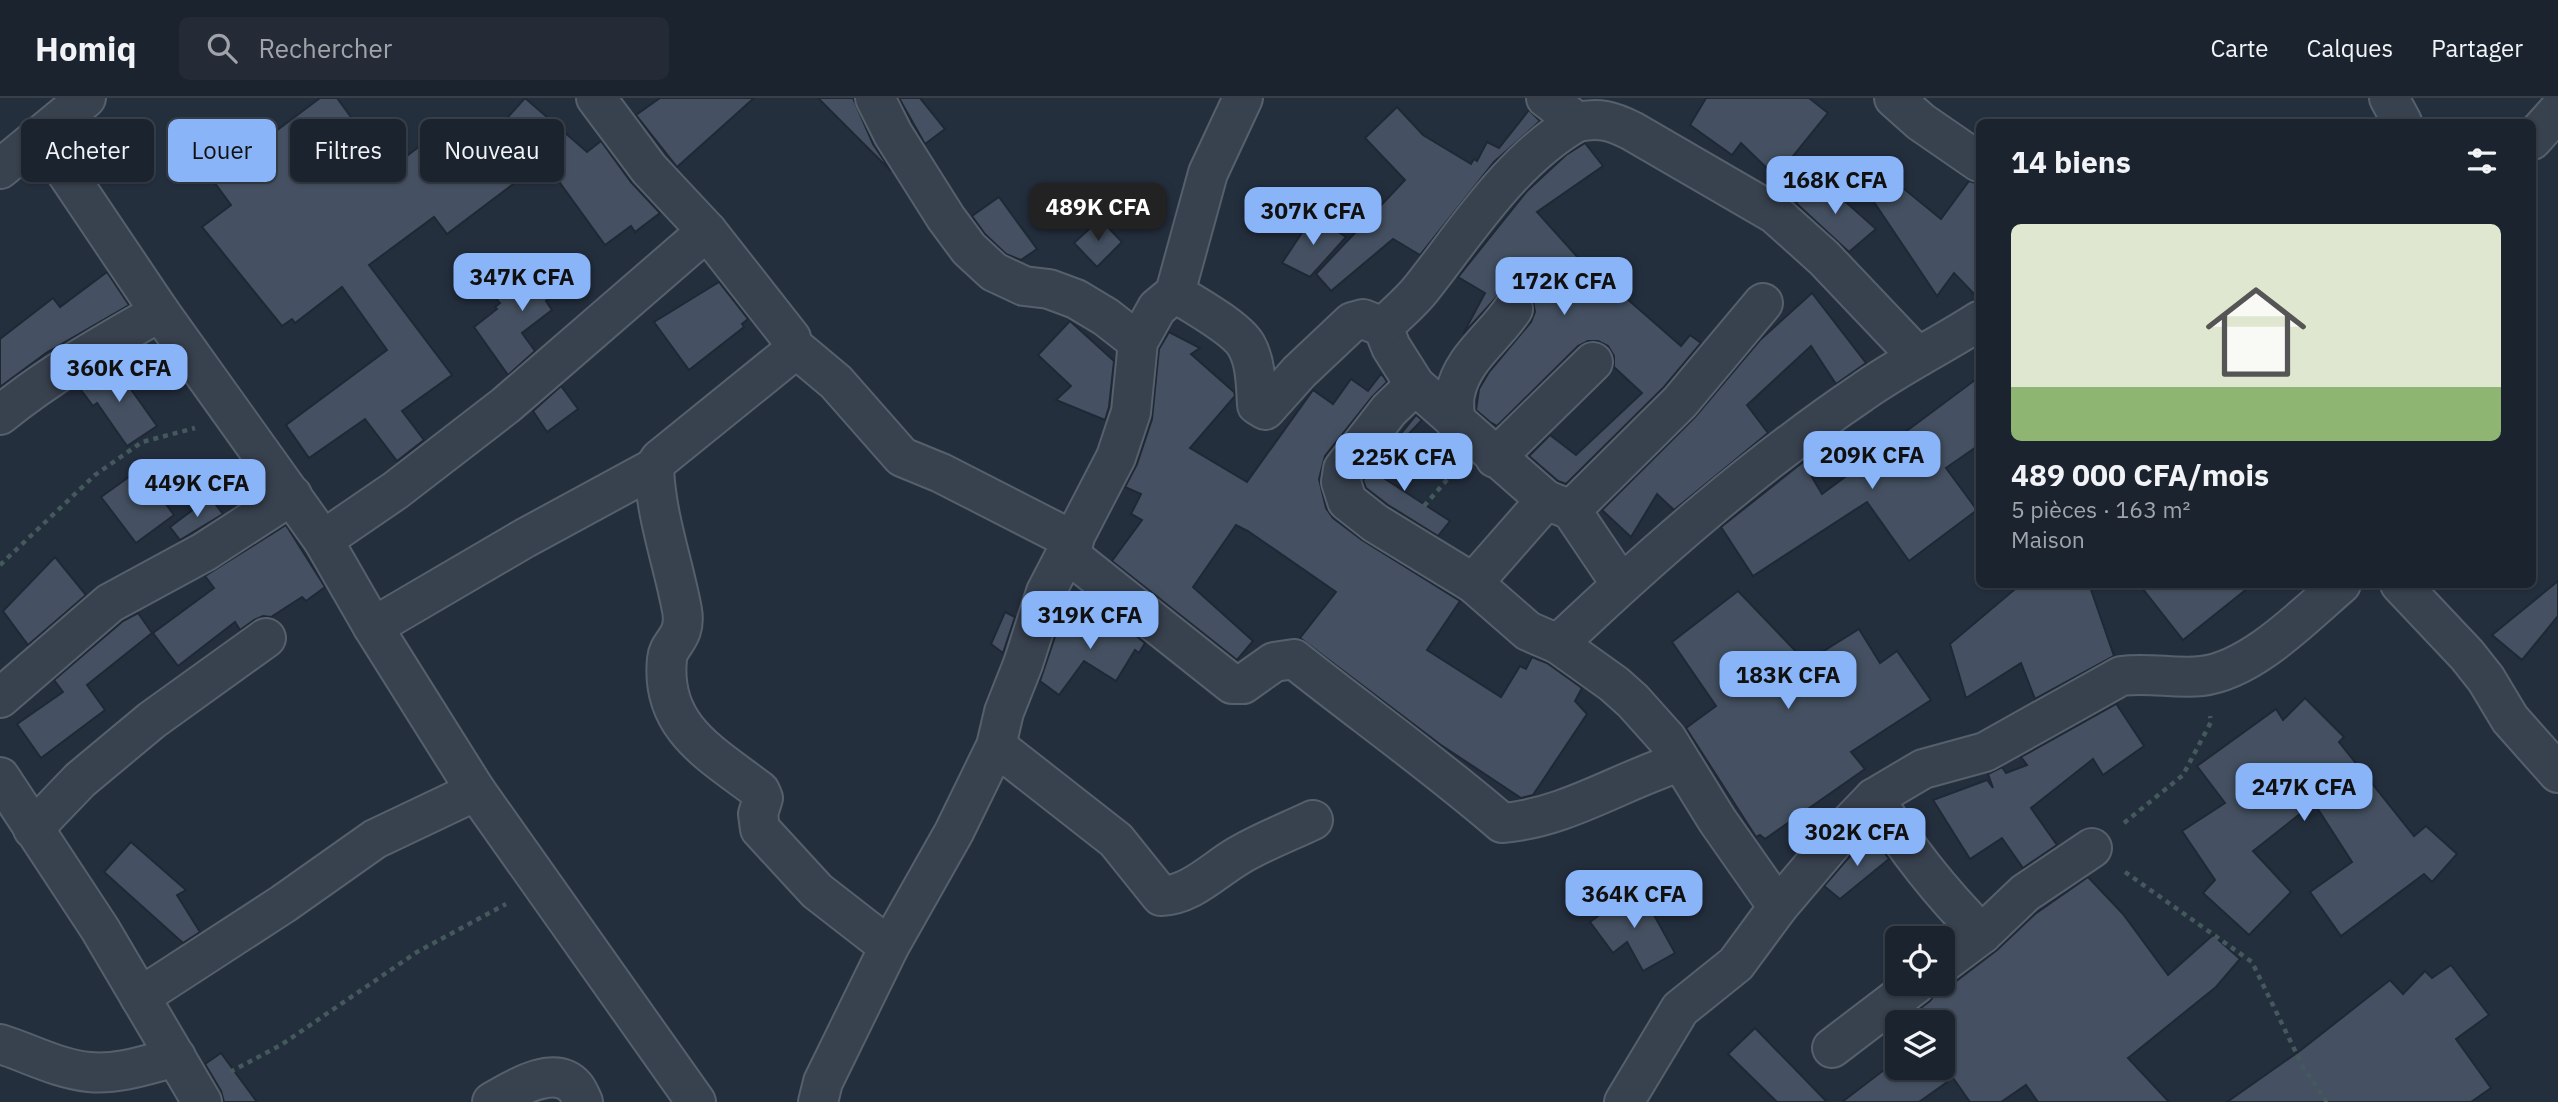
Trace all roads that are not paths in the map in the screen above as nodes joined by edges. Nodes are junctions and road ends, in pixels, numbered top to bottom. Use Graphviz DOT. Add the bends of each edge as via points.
graph roads {
  1 [pos="86,98"];
  2 [pos="596,98"];
  3 [pos="874,98"];
  4 [pos="1243,98"];
  5 [pos="1546,98"];
  6 [pos="1894,98"];
  7 [pos="2389,98"];
  8 [pos="2558,111"];
  9 [pos="60,119"];
  10 [pos="2400,119"];
  11 [pos="1577,122"];
  12 [pos="2536,135"];
  13 [pos="21,152"];
  14 [pos="1976,160"];
  15 [pos="0,169"];
  16 [pos="73,182"];
  17 [pos="708,231"];
  18 [pos="1175,293"];
  19 [pos="1763,303"];
  20 [pos="1513,309"];
  21 [pos="160,312"];
  22 [pos="1976,323"];
  23 [pos="1383,327"];
  24 [pos="1138,342"];
  25 [pos="793,346"];
  26 [pos="1918,357"];
  27 [pos="1593,362"];
  28 [pos="1415,385"];
  29 [pos="0,415"];
  30 [pos="1476,441"];
  31 [pos="654,468"];
  32 [pos="292,495"];
  33 [pos="1558,505"];
  34 [pos="323,540"];
  35 [pos="1070,546"];
  36 [pos="1473,583"];
  37 [pos="1621,584"];
  38 [pos="2336,588"];
  39 [pos="2404,588"];
  40 [pos="373,627"];
  41 [pos="266,638"];
  42 [pos="1558,644"];
  43 [pos="0,698"];
  44 [pos="996,746"];
  45 [pos="1680,762"];
  46 [pos="2558,773"];
  47 [pos="0,777"];
  48 [pos="476,791"];
  49 [pos="1874,798"];
  50 [pos="1313,820"];
  51 [pos="33,829"];
  52 [pos="2092,848"];
  53 [pos="1778,907"];
  54 [pos="1982,934"];
  55 [pos="889,947"];
  56 [pos="1955,954"];
  57 [pos="1900,996"];
  58 [pos="140,997"];
  59 [pos="0,1044"];
  60 [pos="1832,1048"];
  61 [pos="176,1057"];
  62 [pos="201,1099"];
  63 [pos="492,1102"];
  64 [pos="583,1102"];
  65 [pos="696,1102"];
  66 [pos="818,1102"];
  67 [pos="1624,1102"];
  1 -- 9 [label="street"];
  2 -- 17 [label="street" via="649,169"];
  3 -- 24 [label="street" via="969,249 994,272 1024,286 1076,299"];
  4 -- 18 [label="street" via="1208,173"];
  5 -- 11 [label="street"];
  6 -- 14 [label="street"];
  7 -- 10 [label="street"];
  8 -- 12 [label="street"];
  11 -- 23 [label="street" via="1542,145 1456,242 1419,292"];
  11 -- 26 [label="street" via="1610,120 1775,214 1825,258"];
  13 -- 15 [label="street"];
  16 -- 21 [label="street"];
  17 -- 25 [label="street"];
  17 -- 34 [label="street" via="506,405"];
  18 -- 23 [label="street" via="1245,344 1252,359 1257,405 1265,410 1352,322 1363,319"];
  18 -- 24 [label="street" via="1157,308"];
  19 -- 33 [label="street" via="1680,402"];
  20 -- 30 [label="street" via="1467,363 1455,394"];
  21 -- 29 [label="street" via="92,351"];
  21 -- 32 [label="street"];
  22 -- 26 [label="street"];
  23 -- 28 [label="street"];
  24 -- 35 [label="street" via="1131,412 1116,457"];
  25 -- 31 [label="street" via="791,353"];
  25 -- 35 [label="street" via="836,382 902,457 941,473"];
  26 -- 37 [label="street" via="1860,393 1770,461"];
  27 -- 30 [label="street"];
  28 -- 30 [label="street"];
  28 -- 36 [label="street" via="1389,410 1340,476 1347,501"];
  30 -- 33 [label="street"];
  31 -- 40 [label="street"];
  31 -- 55 [label="street" via="662,532 683,613 681,636 667,655 666,695 683,729 760,791 760,828 802,876"];
  32 -- 34 [label="street"];
  32 -- 43 [label="street" via="204,552 110,603"];
  33 -- 36 [label="street"];
  33 -- 37 [label="street"];
  34 -- 40 [label="street"];
  35 -- 44 [label="street" via="1046,592"];
  35 -- 45 [label="street" via="1232,684 1243,684 1274,662 1293,659 1502,823 1553,813"];
  36 -- 42 [label="street" via="1528,631"];
  37 -- 42 [label="street"];
  38 -- 49 [label="street" via="2257,654 2205,676 2121,676 1985,752 1923,769"];
  39 -- 46 [label="street" via="2467,655 2510,719"];
  40 -- 48 [label="street"];
  41 -- 51 [label="street" via="152,720 80,780"];
  42 -- 45 [label="street" via="1633,701 1667,739"];
  44 -- 50 [label="street" via="1116,840 1161,896 1187,890 1239,855"];
  44 -- 55 [label="street"];
  45 -- 53 [label="street"];
  47 -- 51 [label="street"];
  48 -- 58 [label="street" via="375,839"];
  48 -- 65 [label="street"];
  49 -- 53 [label="street"];
  49 -- 54 [label="street" via="1933,883"];
  51 -- 58 [label="street"];
  52 -- 54 [label="street" via="2025,893"];
  53 -- 67 [label="street" via="1723,976 1681,1009"];
  54 -- 56 [label="street"];
  55 -- 66 [label="street"];
  57 -- 60 [label="street"];
  58 -- 61 [label="street"];
  59 -- 61 [label="street" via="90,1073"];
  61 -- 62 [label="street"];
  63 -- 64 [label="street" via="546,1078 575,1086"];
}
